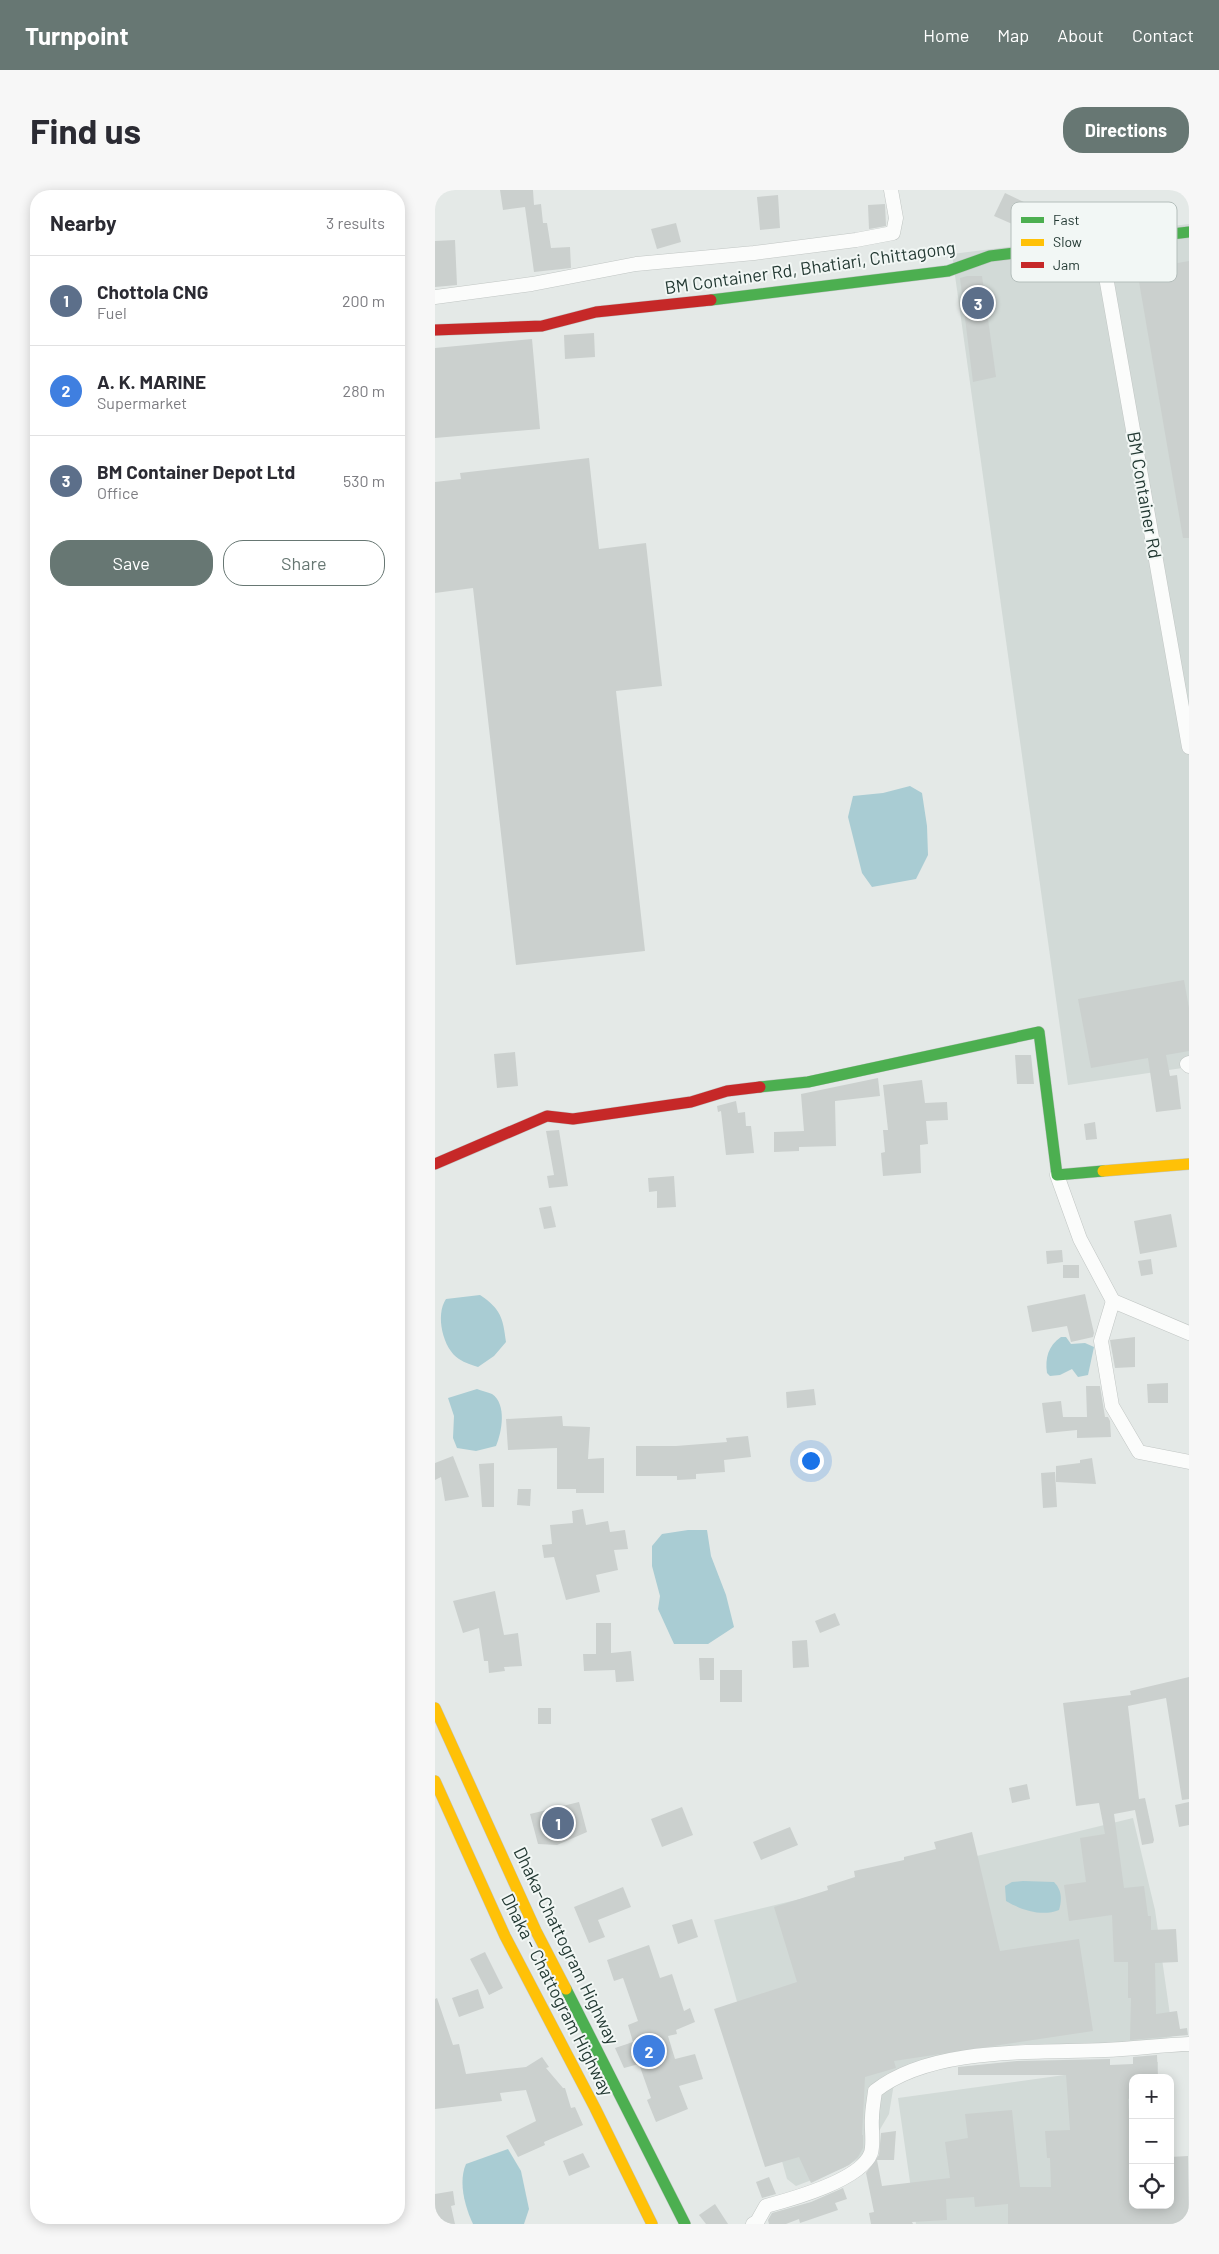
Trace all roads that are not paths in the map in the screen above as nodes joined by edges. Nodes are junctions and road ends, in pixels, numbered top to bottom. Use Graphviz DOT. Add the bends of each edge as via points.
graph roads {
  1 [pos="891,190"];
  2 [pos="1011,254"];
  3 [pos="1107,282"];
  4 [pos="435,297"];
  5 [pos="435,330"];
  6 [pos="1189,747"];
  7 [pos="435,1164"];
  8 [pos="1189,1164"];
  9 [pos="1057,1175"];
  10 [pos="1113,1301"];
  11 [pos="1189,1333"];
  12 [pos="1189,1462"];
  13 [pos="435,1708"];
  14 [pos="435,1781"];
  15 [pos="1189,2044"];
  16 [pos="652,2224"];
  17 [pos="685,2224"];
  18 [pos="753,2224"];
  1 -- 4 [label="street" via="896,218 893,233 754,253 637,264 532,284"];
  2 -- 5 [label="main road, BM Container Rd, Bhatiari, Chittagong" via="990,256 939,272 596,312 542,326"];
  3 -- 6 [label="street, BM Container Rd"];
  7 -- 9 [label="main road" via="547,1116 573,1119 691,1102 727,1091 808,1082 1039,1032"];
  8 -- 9 [label="main road"];
  9 -- 10 [label="street" via="1080,1239"];
  10 -- 11 [label="street"];
  10 -- 12 [label="street" via="1101,1341 1112,1406 1139,1452"];
  13 -- 17 [label="main road, Dhaka-Chattogram Highway" via="535,1930"];
  14 -- 16 [label="main road, Dhaka - Chattogram Highway" via="505,1936"];
  15 -- 18 [label="street" via="993,2054 908,2072 889,2080 875,2091 871,2152 862,2167 787,2201 766,2206"];
}
